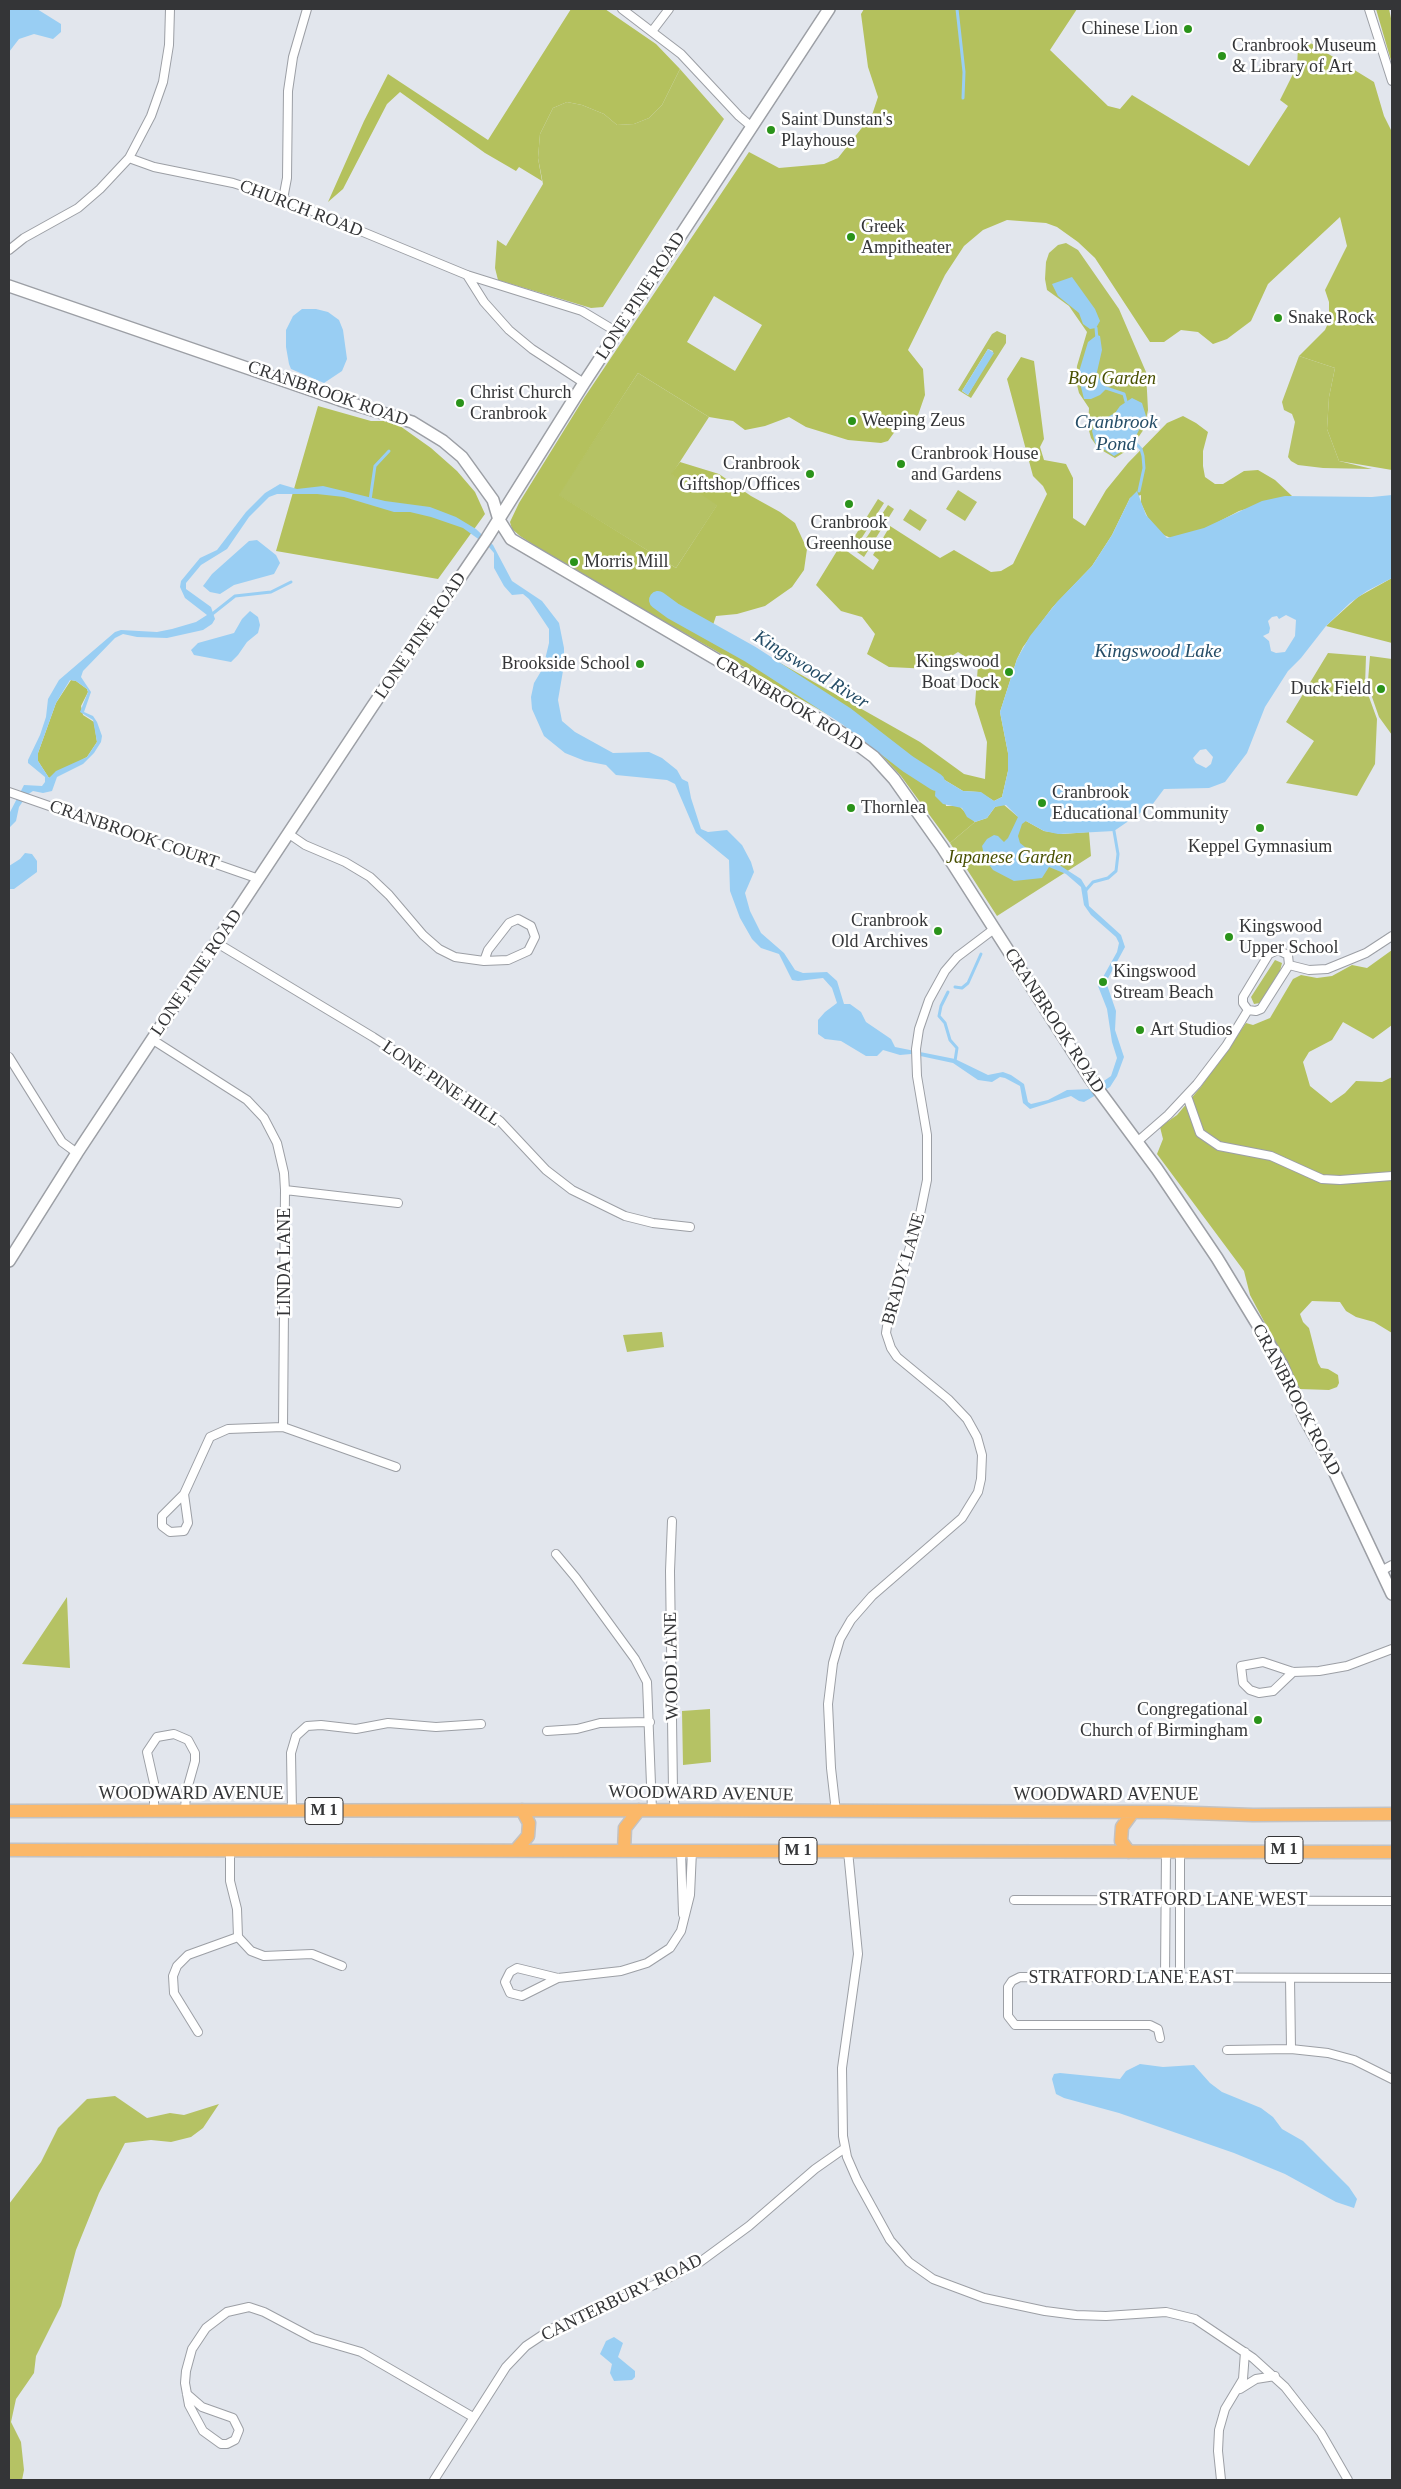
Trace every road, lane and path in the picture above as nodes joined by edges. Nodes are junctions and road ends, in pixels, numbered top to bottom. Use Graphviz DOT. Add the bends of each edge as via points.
graph roads {
  1 [pos="170,9"];
  2 [pos="307,9"];
  3 [pos="622,9"];
  4 [pos="669,9"];
  5 [pos="829,9"];
  6 [pos="1369,9"];
  7 [pos="653,30"];
  8 [pos="1392,81"];
  9 [pos="752,127"];
  10 [pos="129,158"];
  11 [pos="283,199"];
  12 [pos="9,250"];
  13 [pos="468,275"];
  14 [pos="9,286"];
  15 [pos="617,332"];
  16 [pos="584,383"];
  17 [pos="498,520"];
  18 [pos="9,792"];
  19 [pos="289,834"];
  20 [pos="259,879"];
  21 [pos="994,929"];
  22 [pos="1392,936"];
  23 [pos="217,944"];
  24 [pos="484,961"];
  25 [pos="1289,965"];
  26 [pos="1248,1010"];
  27 [pos="153,1040"];
  28 [pos="9,1057"];
  29 [pos="1187,1096"];
  30 [pos="1137,1142"];
  31 [pos="77,1153"];
  32 [pos="1392,1176"];
  33 [pos="285,1190"];
  34 [pos="398,1204"];
  35 [pos="690,1227"];
  36 [pos="9,1261"];
  37 [pos="283,1427"];
  38 [pos="396,1467"];
  39 [pos="184,1494"];
  40 [pos="672,1521"];
  41 [pos="556,1554"];
  42 [pos="1392,1565"];
  43 [pos="1381,1570"];
  44 [pos="1392,1594"];
  45 [pos="1392,1649"];
  46 [pos="1293,1672"];
  47 [pos="650,1722"];
  48 [pos="480,1724"];
  49 [pos="547,1731"];
  50 [pos="522,1810"];
  51 [pos="646,1810"];
  52 [pos="9,1811"];
  53 [pos="154,1811"];
  54 [pos="185,1811"];
  55 [pos="292,1811"];
  56 [pos="675,1811"];
  57 [pos="836,1812"];
  58 [pos="1133,1812"];
  59 [pos="1392,1814"];
  60 [pos="9,1850"];
  61 [pos="230,1850"];
  62 [pos="516,1850"];
  63 [pos="624,1851"];
  64 [pos="848,1851"];
  65 [pos="686,1852"];
  66 [pos="1129,1852"];
  67 [pos="1166,1852"];
  68 [pos="1180,1852"];
  69 [pos="1390,1852"];
  70 [pos="1014,1900"];
  71 [pos="1165,1900"];
  72 [pos="1180,1900"];
  73 [pos="1392,1901"];
  74 [pos="238,1937"];
  75 [pos="342,1966"];
  76 [pos="558,1978"];
  77 [pos="1165,1978"];
  78 [pos="1180,1978"];
  79 [pos="1290,1978"];
  80 [pos="1392,1978"];
  81 [pos="198,2032"];
  82 [pos="1160,2038"];
  83 [pos="1291,2049"];
  84 [pos="1227,2050"];
  85 [pos="1392,2079"];
  86 [pos="845,2148"];
  87 [pos="1245,2352"];
  88 [pos="1274,2376"];
  89 [pos="187,2394"];
  90 [pos="1235,2394"];
  91 [pos="473,2417"];
  92 [pos="434,2480"];
  93 [pos="1221,2480"];
  94 [pos="1348,2480"];
  1 -- 10 [label="street" via="163,82 152,116"];
  2 -- 11 [label="street" via="288,91"];
  3 -- 7 [label="street"];
  4 -- 7 [label="street"];
  5 -- 9 [label="street, LONE PINE ROAD"];
  6 -- 8 [label="street"];
  7 -- 9 [label="street"];
  9 -- 15 [label="street, LONE PINE ROAD"];
  10 -- 11 [label="street, CHURCH ROAD" via="154,167 233,183"];
  10 -- 12 [label="street" via="78,208"];
  11 -- 13 [label="street, CHURCH ROAD"];
  13 -- 15 [label="street, CHURCH ROAD" via="582,311"];
  13 -- 16 [label="street" via="484,302 509,330"];
  14 -- 17 [label="street, CRANBROOK ROAD" via="412,422 462,457 493,500"];
  15 -- 16 [label="street, LONE PINE ROAD"];
  16 -- 17 [label="street, LONE PINE ROAD"];
  17 -- 19 [label="street, LONE PINE ROAD"];
  17 -- 21 [label="street, CRANBROOK ROAD" via="511,539 860,745 894,780 942,847"];
  18 -- 20 [label="street, CRANBROOK COURT"];
  19 -- 20 [label="street, LONE PINE ROAD"];
  19 -- 24 [label="street" via="370,877 423,935 446,954"];
  20 -- 23 [label="street, LONE PINE ROAD"];
  21 -- 30 [label="street, CRANBROOK ROAD" via="1089,1077"];
  21 -- 57 [label="street, BRADY LANE" via="957,958 935,986 919,1029 916,1060 927,1135 926,1180 919,1219 889,1313 886,1333 891,1348 901,1361 967,1419 977,1437 983,1466 978,1492 962,1518 872,1596 840,1639 833,1663 828,1704"];
  22 -- 25 [label="street" via="1366,953 1327,968 1309,970"];
  23 -- 27 [label="street, LONE PINE ROAD"];
  23 -- 35 [label="street, LONE PINE HILL" via="373,1037 481,1107 500,1121 546,1170 572,1190 633,1218"];
  24 -- 24 [label="street" via="508,923 522,920 533,929 534,942 528,951 508,960"];
  25 -- 26 [label="street" via="1261,1009"];
  25 -- 26 [label="street" via="1289,956 1284,951 1270,953 1243,997"];
  26 -- 29 [label="street"];
  27 -- 31 [label="street, LONE PINE ROAD"];
  27 -- 33 [label="street, LINDA LANE" via="256,1109 277,1142"];
  28 -- 31 [label="street" via="62,1142"];
  29 -- 30 [label="street"];
  29 -- 32 [label="street" via="1198,1130 1219,1146 1271,1156 1322,1179"];
  30 -- 43 [label="street, CRANBROOK ROAD" via="1202,1235 1282,1365 1304,1417 1333,1469"];
  31 -- 36 [label="street, LONE PINE ROAD"];
  33 -- 34 [label="street"];
  33 -- 37 [label="street, LINDA LANE"];
  37 -- 38 [label="street"];
  37 -- 39 [label="street" via="228,1429 214,1433 203,1449"];
  39 -- 39 [label="street" via="162,1516 162,1526 170,1532 184,1531 188,1522"];
  40 -- 56 [label="street, WOOD LANE" via="670,1571"];
  41 -- 47 [label="street" via="642,1670 647,1682"];
  42 -- 43 [label="street"];
  43 -- 44 [label="street, CRANBROOK ROAD"];
  45 -- 46 [label="street" via="1338,1668"];
  46 -- 46 [label="street" via="1272,1663 1255,1661 1241,1666 1243,1683 1259,1693 1273,1691"];
  47 -- 49 [label="street" via="600,1723"];
  47 -- 51 [label="street"];
  48 -- 55 [label="street" via="436,1727 388,1723 356,1729 307,1726 296,1736 291,1753"];
  50 -- 51 [label="main road, WOODWARD AVENUE / M 1"];
  50 -- 55 [label="main road, WOODWARD AVENUE / M 1"];
  50 -- 62 [label="main road" via="529,1822 528,1836"];
  51 -- 56 [label="main road, WOODWARD AVENUE / M 1"];
  51 -- 63 [label="main road" via="625,1828"];
  52 -- 53 [label="main road, WOODWARD AVENUE / M 1"];
  53 -- 54 [label="main road, WOODWARD AVENUE / M 1"];
  53 -- 54 [label="street" via="154,1782 147,1752 156,1737 174,1734 188,1740 195,1753"];
  54 -- 55 [label="main road, WOODWARD AVENUE / M 1"];
  56 -- 57 [label="main road, WOODWARD AVENUE / M 1"];
  57 -- 58 [label="main road, WOODWARD AVENUE / M 1"];
  58 -- 59 [label="main road, WOODWARD AVENUE / M 1"];
  58 -- 66 [label="main road" via="1122,1827 1121,1841"];
  60 -- 61 [label="main road, M 1"];
  61 -- 62 [label="main road, M 1"];
  61 -- 74 [label="street" via="230,1881 238,1909"];
  62 -- 63 [label="main road, M 1"];
  63 -- 65 [label="main road, M 1"];
  64 -- 65 [label="main road, M 1"];
  64 -- 66 [label="main road, M 1"];
  64 -- 86 [label="street" via="858,1954 842,2068"];
  65 -- 76 [label="street" via="684,1921 673,1944 647,1963 611,1973"];
  66 -- 67 [label="main road, M 1"];
  67 -- 68 [label="main road, M 1"];
  67 -- 71 [label="street"];
  68 -- 69 [label="main road, M 1"];
  68 -- 72 [label="street"];
  70 -- 71 [label="street, STRATFORD LANE WEST"];
  71 -- 72 [label="street, STRATFORD LANE WEST"];
  71 -- 77 [label="street"];
  72 -- 73 [label="street, STRATFORD LANE WEST"];
  72 -- 78 [label="street"];
  74 -- 75 [label="street" via="251,1951 264,1956 312,1954"];
  74 -- 81 [label="street" via="188,1955 177,1966 173,1976 174,1993"];
  76 -- 76 [label="street" via="517,1968 510,1972 505,1982 510,1993 522,1996"];
  77 -- 78 [label="street, STRATFORD LANE EAST"];
  77 -- 82 [label="street, STRATFORD LANE EAST" via="1020,1977 1012,1981 1008,1990 1008,2016 1014,2024 1150,2025 1158,2029"];
  78 -- 79 [label="street, STRATFORD LANE EAST"];
  79 -- 80 [label="street, STRATFORD LANE EAST"];
  79 -- 83 [label="street"];
  83 -- 84 [label="street"];
  83 -- 85 [label="street" via="1344,2057"];
  86 -- 87 [label="street" via="863,2194 890,2240 914,2266 939,2282 984,2298 1045,2311 1098,2316 1180,2314 1202,2323"];
  86 -- 91 [label="street, CANTERBURY ROAD" via="707,2257 654,2285 553,2328 530,2342 506,2366"];
  87 -- 88 [label="street"];
  87 -- 90 [label="street" via="1244,2374"];
  88 -- 90 [label="street" via="1250,2381"];
  88 -- 94 [label="street" via="1318,2428"];
  89 -- 89 [label="street" via="193,2415 206,2435 221,2444 235,2440 239,2430 233,2418 202,2407"];
  89 -- 91 [label="street" via="187,2364 198,2338 222,2314 237,2308 249,2308 264,2312 313,2338 361,2352"];
  90 -- 93 [label="street" via="1225,2409 1219,2430"];
  91 -- 92 [label="street, CANTERBURY ROAD"];
}
